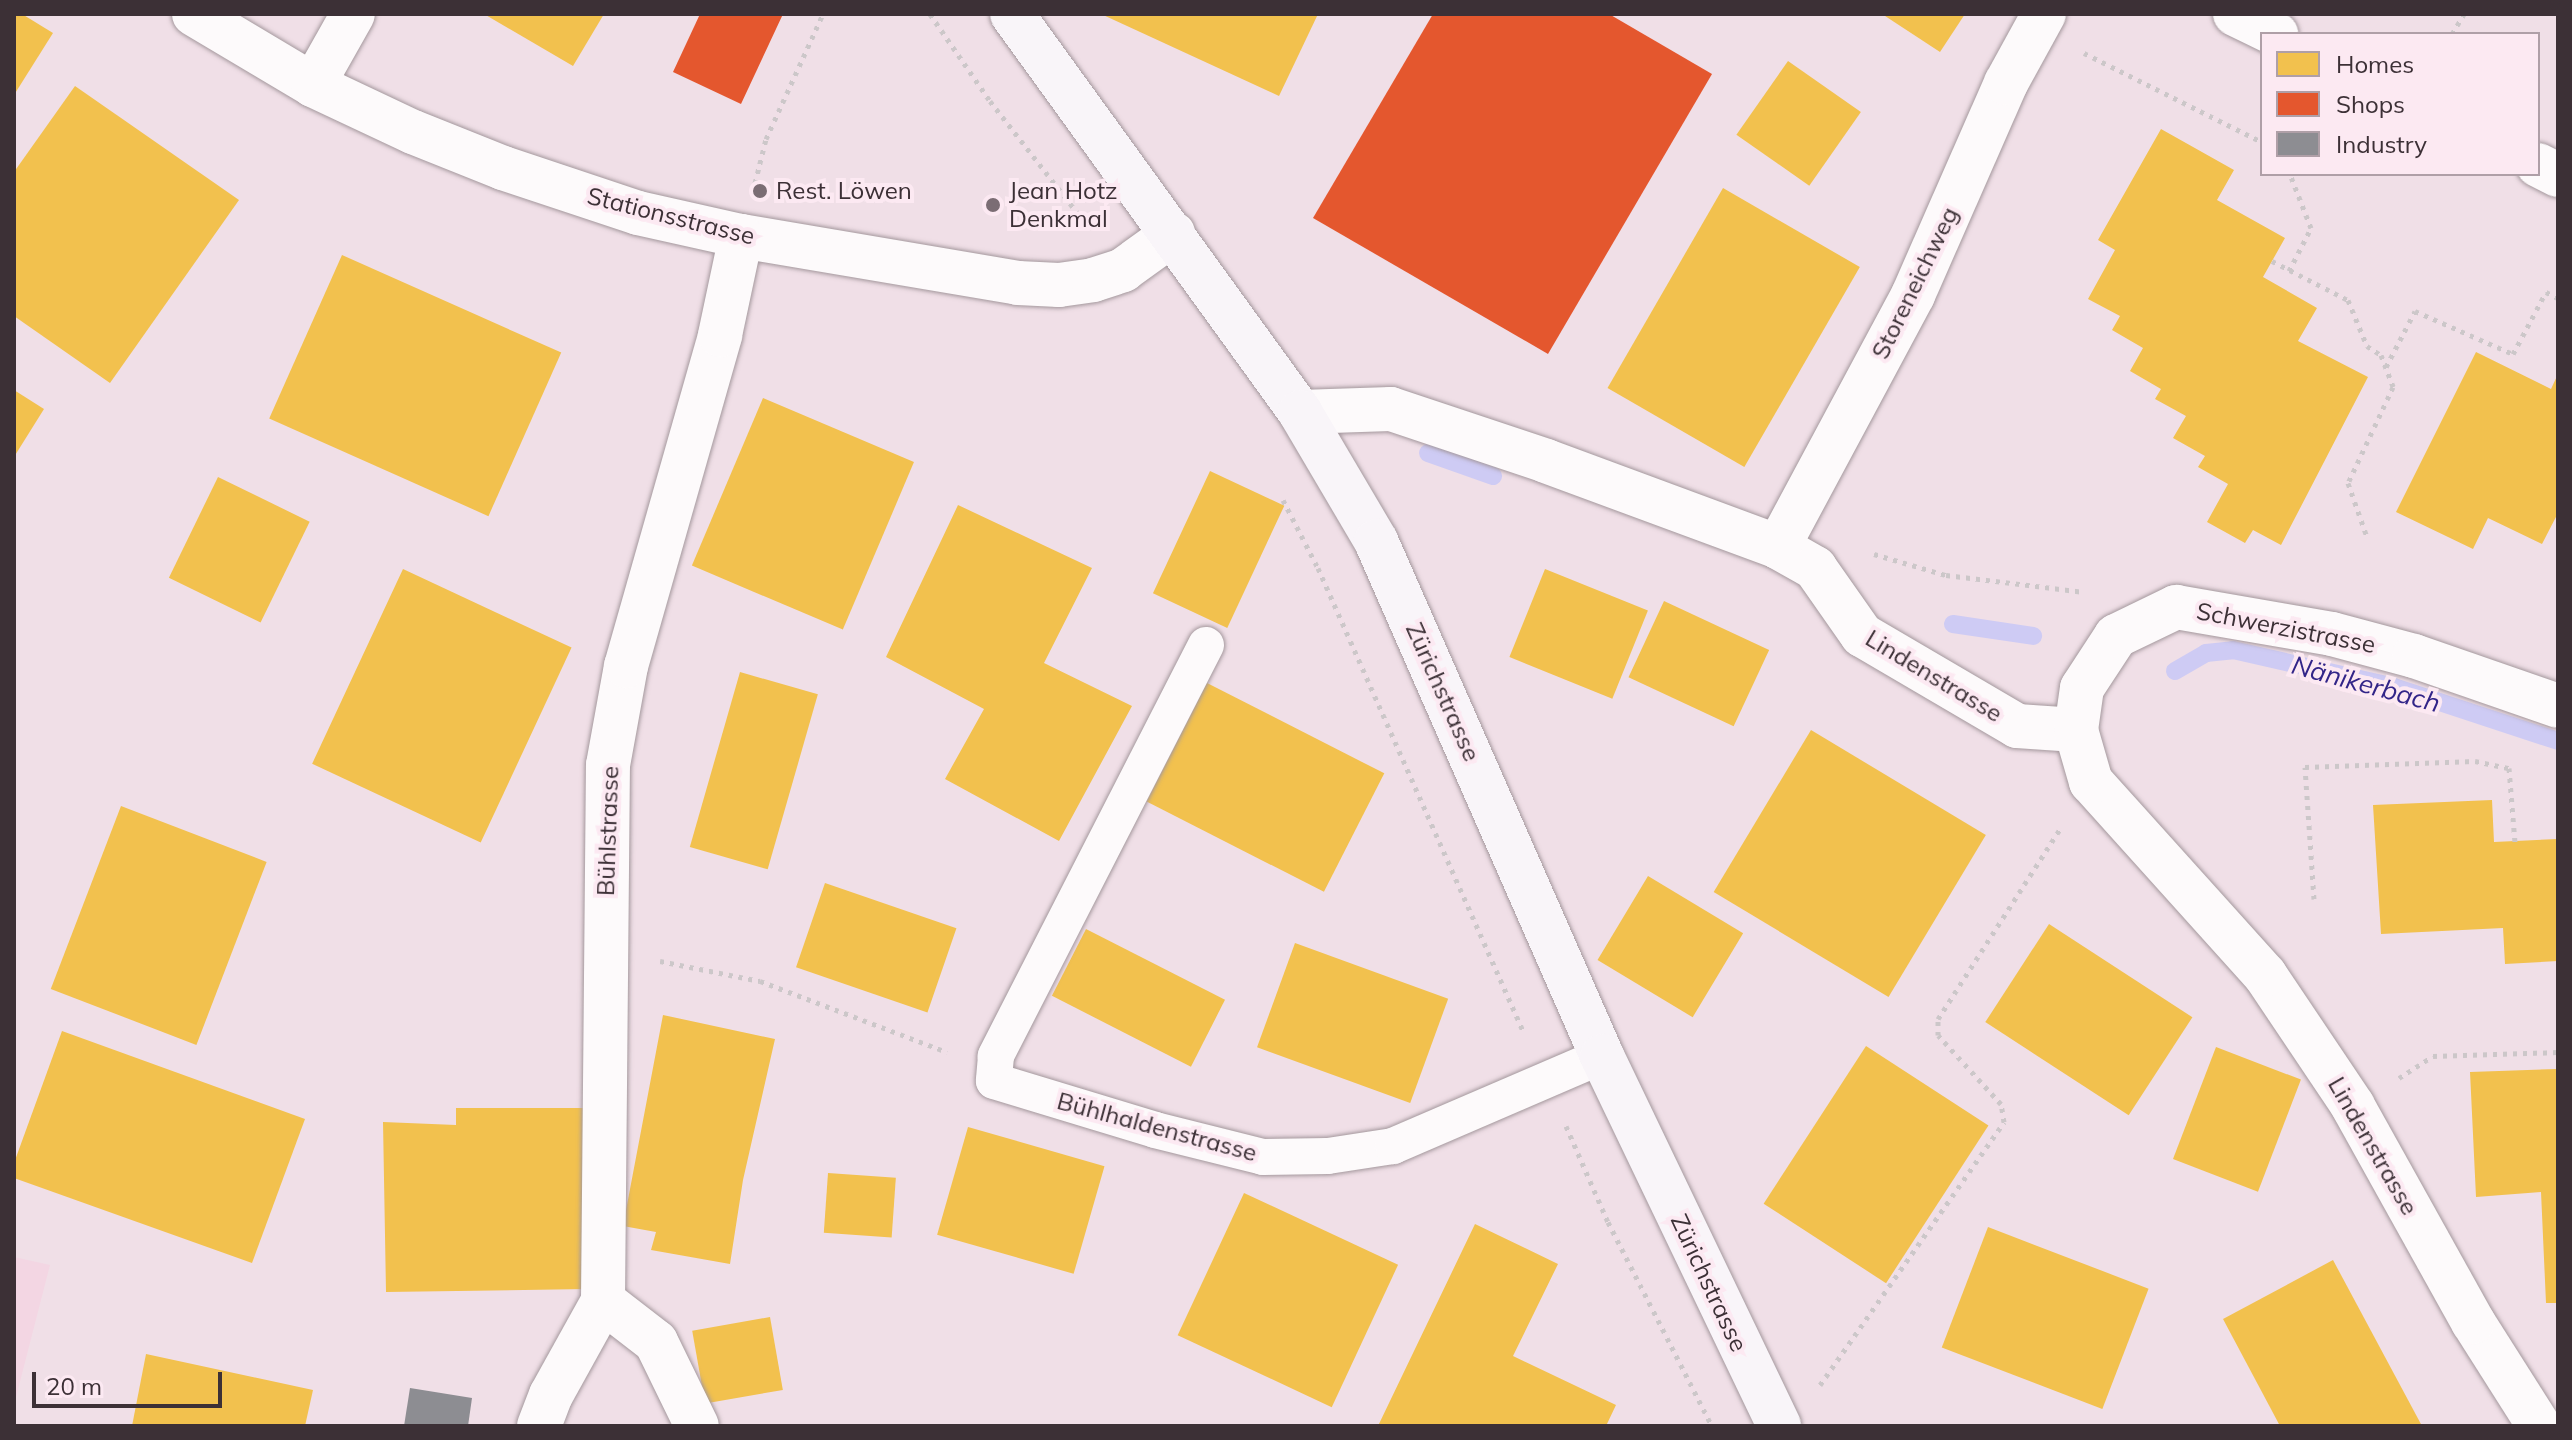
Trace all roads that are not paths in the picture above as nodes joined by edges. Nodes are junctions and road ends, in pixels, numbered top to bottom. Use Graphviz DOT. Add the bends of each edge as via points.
graph roads {
  1 [pos="194,14"];
  2 [pos="353,14"];
  3 [pos="1012,14"];
  4 [pos="2235,14"];
  5 [pos="2040,22"];
  6 [pos="2272,32"];
  7 [pos="313,85"];
  8 [pos="2540,166"];
  9 [pos="2558,175"];
  10 [pos="1173,234"];
  11 [pos="741,236"];
  12 [pos="1300,412"];
  13 [pos="1783,538"];
  14 [pos="1206,645"];
  15 [pos="2558,706"];
  16 [pos="2076,730"];
  17 [pos="1602,1056"];
  18 [pos="603,1301"];
  19 [pos="539,1426"];
  20 [pos="697,1426"];
  21 [pos="1779,1426"];
  22 [pos="2539,1426"];
  1 -- 7 [label="street, Stationsstrasse"];
  2 -- 7 [label="street"];
  3 -- 10 [label="main road, Zürichstrasse"];
  4 -- 6 [label="street"];
  5 -- 13 [label="street, Storeneichweg" via="2006,83 1913,295"];
  7 -- 11 [label="street, Stationsstrasse" via="503,168 638,213"];
  8 -- 9 [label="street"];
  10 -- 11 [label="street, Stationsstrasse" via="1123,270 1059,285 1018,283"];
  10 -- 12 [label="main road, Zürichstrasse"];
  11 -- 18 [label="street, Bühlstrasse" via="720,335 626,666 608,765"];
  12 -- 13 [label="street, Lindenstrasse" via="1391,409"];
  12 -- 17 [label="main road, Zürichstrasse" via="1376,541"];
  13 -- 16 [label="street, Lindenstrasse" via="1815,568 1862,635 2017,726"];
  14 -- 17 [label="lane, Bühlhaldenstrasse" via="996,1056 994,1081 1263,1157 1328,1156 1393,1146"];
  15 -- 16 [label="street, Schwerzistrasse" via="2414,656 2254,618 2176,607 2116,636 2082,688"];
  16 -- 22 [label="street, Lindenstrasse" via="2091,782 2265,975 2353,1106 2473,1322"];
  17 -- 21 [label="main road, Zürichstrasse"];
  18 -- 19 [label="street, Bühlstrasse"];
  18 -- 20 [label="street" via="656,1342"];
}
